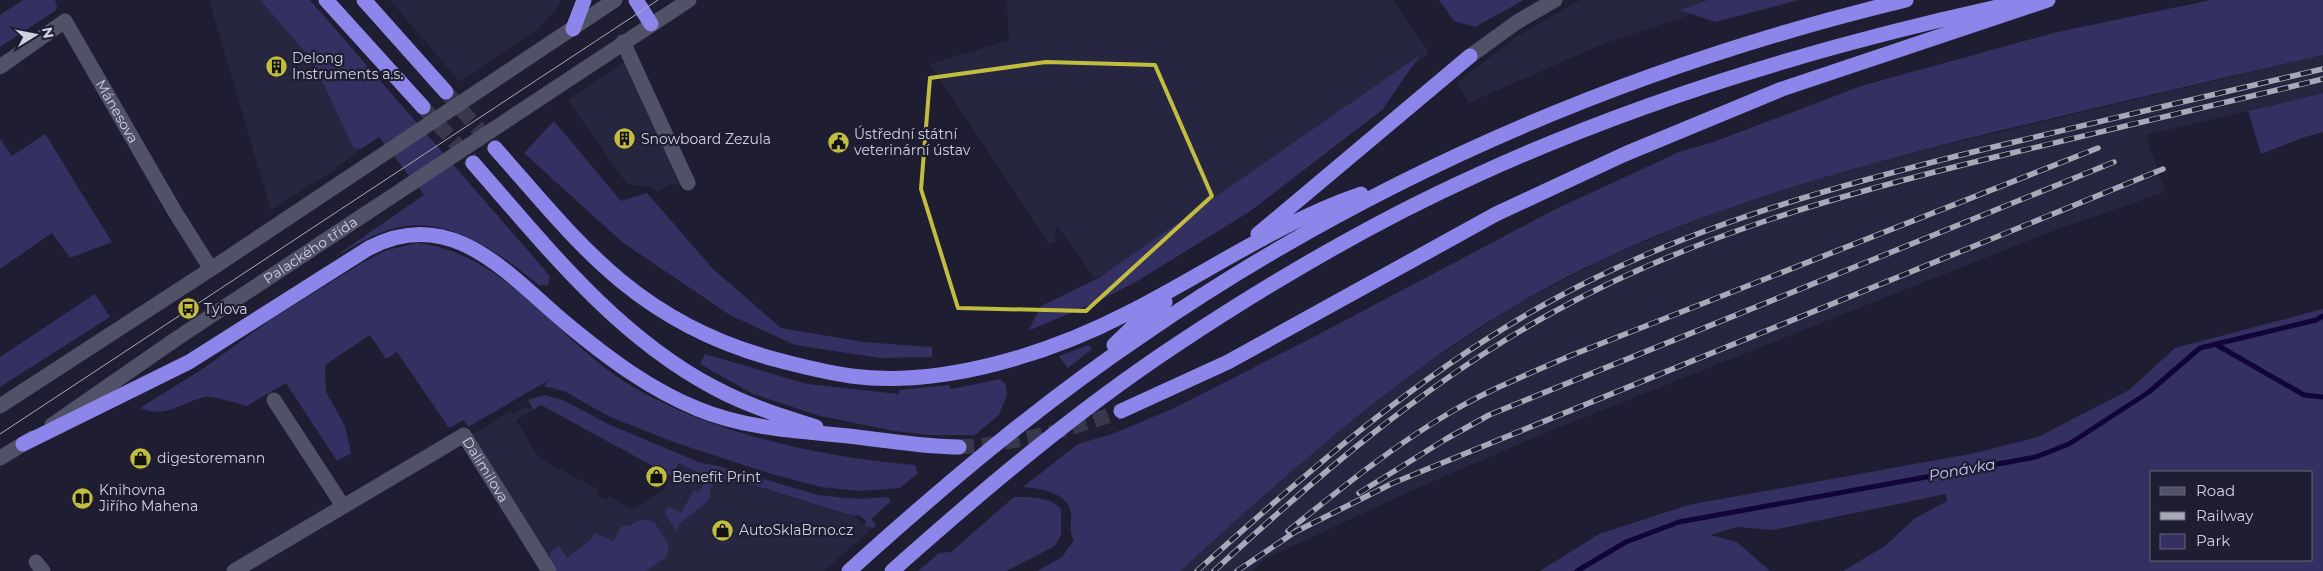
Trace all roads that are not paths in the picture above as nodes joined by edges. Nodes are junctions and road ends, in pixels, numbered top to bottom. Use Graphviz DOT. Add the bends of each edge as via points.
graph roads {
  1 [pos="326,0"];
  2 [pos="364,0"];
  3 [pos="375,0"];
  4 [pos="584,0"];
  5 [pos="615,0"];
  6 [pos="636,0"];
  7 [pos="689,0"];
  8 [pos="1555,0"];
  9 [pos="1906,0"];
  10 [pos="2030,0"];
  11 [pos="2048,0"];
  12 [pos="651,24"];
  13 [pos="572,29"];
  14 [pos="623,42"];
  15 [pos="404,46"];
  16 [pos="1470,56"];
  17 [pos="0,67"];
  18 [pos="446,92"];
  19 [pos="423,107"];
  20 [pos="495,148"];
  21 [pos="473,163"];
  22 [pos="1403,180"];
  23 [pos="688,183"];
  24 [pos="1225,260"];
  25 [pos="211,269"];
  26 [pos="1077,382"];
  27 [pos="274,400"];
  28 [pos="0,406"];
  29 [pos="1121,411"];
  30 [pos="859,438"];
  31 [pos="23,444"];
  32 [pos="959,447"];
  33 [pos="0,458"];
  34 [pos="343,506"];
  35 [pos="234,571"];
  36 [pos="549,571"];
  37 [pos="849,571"];
  38 [pos="892,571"];
  1 -- 19 [label="highway"];
  2 -- 15 [label="highway"];
  3 -- 15 [label="highway"];
  4 -- 13 [label="highway"];
  5 -- 13 [label="street"];
  6 -- 12 [label="highway"];
  7 -- 12 [label="street, Palackého třída"];
  8 -- 16 [label="street" via="1517,22"];
  9 -- 22 [label="highway" via="1802,27 1638,79 1488,140"];
  10 -- 38 [label="highway" via="1785,61 1682,93 1532,150 1394,215 1253,296 1176,346 987,488"];
  11 -- 29 [label="highway" via="1782,89 1626,154 1479,223 1228,362"];
  12 -- 14 [label="street, Palackého třída"];
  13 -- 25 [label="street"];
  14 -- 23 [label="street"];
  14 -- 31 [label="street, Palackého třída"];
  15 -- 18 [label="highway"];
  16 -- 24 [label="highway"];
  17 -- 25 [label="street, Mánesova" via="65,22"];
  20 -- 24 [label="highway" via="586,248 648,301 704,334 737,348 804,367 854,376 908,377 950,373 1040,351 1127,314"];
  21 -- 30 [label="highway" via="592,295 665,357 713,387 763,410"];
  22 -- 24 [label="highway" via="1324,206"];
  22 -- 26 [label="highway" via="1325,222 1188,304"];
  24 -- 26 [label="highway" via="1139,321"];
  25 -- 28 [label="street"];
  26 -- 37 [label="highway"];
  27 -- 34 [label="street"];
  30 -- 31 [label="highway" via="752,426 698,409 657,390 623,369 506,269 481,253 439,235 413,233 389,238 369,248 188,362"];
  30 -- 32 [label="highway" via="916,446"];
  31 -- 33 [label="street, Palackého třída"];
  34 -- 35 [label="street, Dalimilova"];
  34 -- 36 [label="street, Dalimilova" via="464,435"];
}
